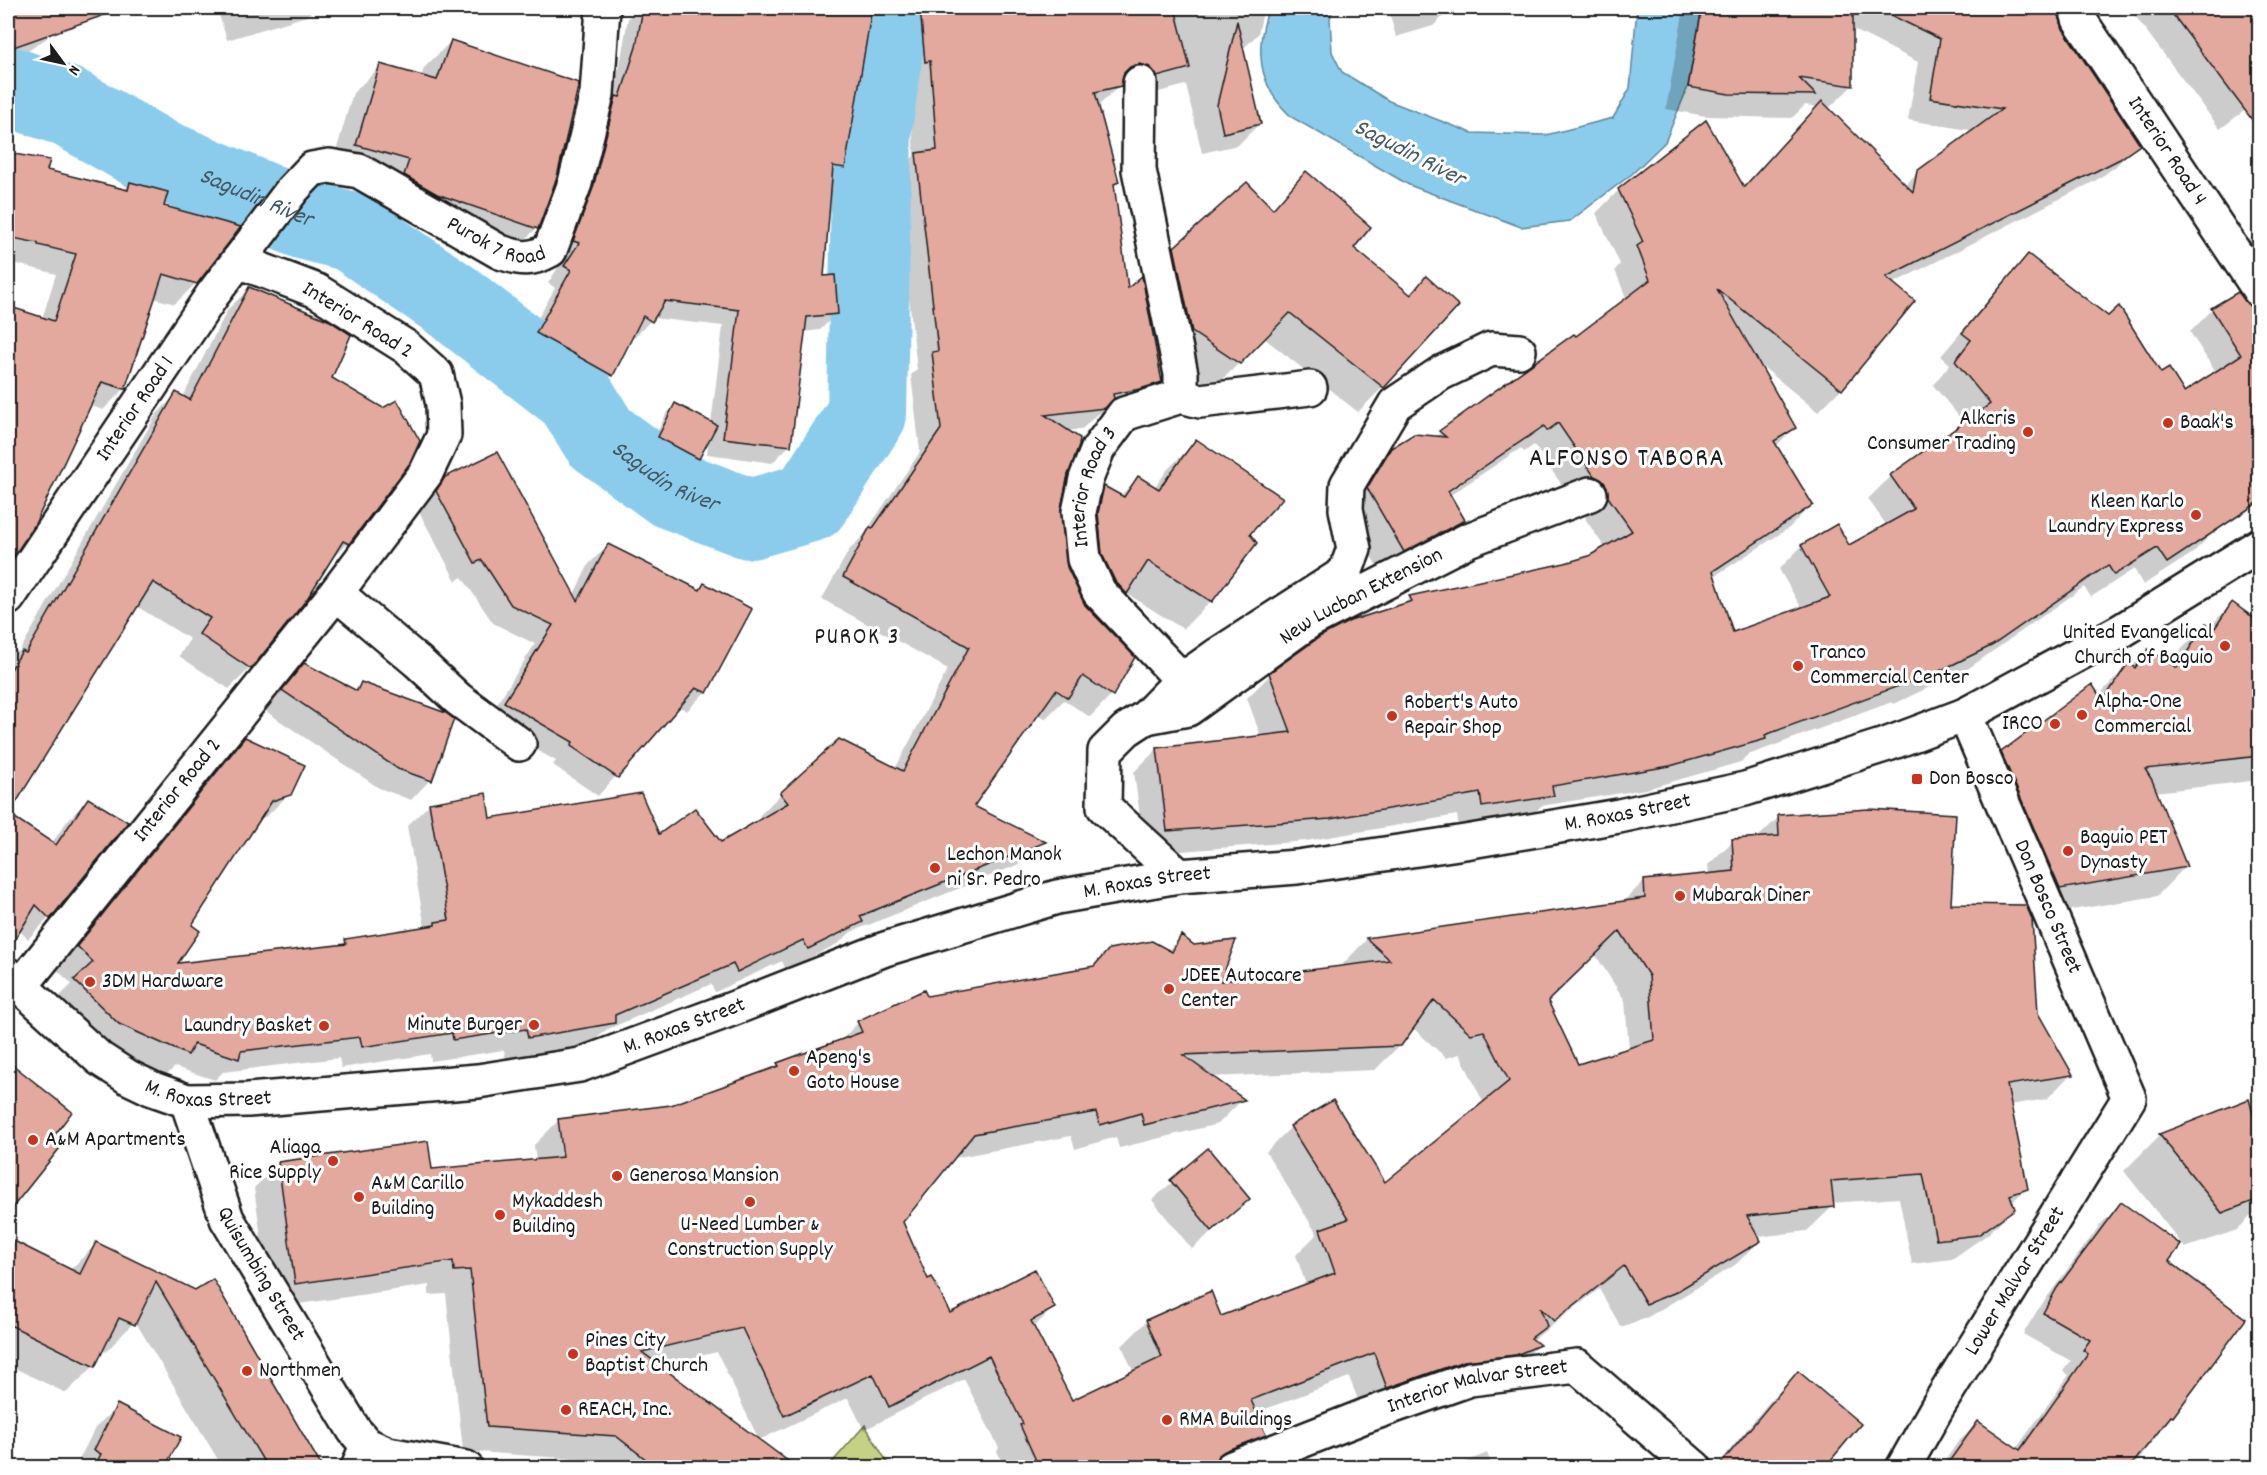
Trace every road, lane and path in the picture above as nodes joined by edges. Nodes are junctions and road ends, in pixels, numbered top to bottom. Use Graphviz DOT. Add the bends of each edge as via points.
graph roads {
  1 [pos="603,8"];
  2 [pos="2076,8"];
  3 [pos="1140,83"];
  4 [pos="268,222"];
  5 [pos="238,261"];
  6 [pos="2259,291"];
  7 [pos="1519,351"];
  8 [pos="1310,388"];
  9 [pos="1181,396"];
  10 [pos="1590,494"];
  11 [pos="2259,545"];
  12 [pos="336,593"];
  13 [pos="8,598"];
  14 [pos="1182,680"];
  15 [pos="1965,715"];
  16 [pos="1146,717"];
  17 [pos="519,744"];
  18 [pos="1179,876"];
  19 [pos="14,981"];
  20 [pos="2129,1098"];
  21 [pos="187,1101"];
  22 [pos="362,1456"];
  23 [pos="466,1467"];
  24 [pos="1232,1467"];
  25 [pos="1695,1467"];
  26 [pos="1903,1467"];
  1 -- 4 [label="street, Purok 7 Road" via="597,94 575,183 550,250 535,258 500,252 359,171 329,166 312,170"];
  2 -- 6 [label="street, Interior Road 4" via="2079,19"];
  3 -- 9 [label="street" via="1139,170 1181,374"];
  4 -- 5 [label="street, Interior Road 1"];
  5 -- 12 [label="street, Interior Road 2" via="318,291 406,347 436,374 444,435 426,473"];
  5 -- 13 [label="street, Interior Road 1"];
  7 -- 14 [label="street" via="1491,349 1441,373 1395,404 1347,485 1346,509 1354,549 1346,573"];
  8 -- 9 [label="street" via="1200,401"];
  9 -- 14 [label="street, Interior Road 3" via="1124,414 1098,449 1079,512 1084,559 1099,592"];
  10 -- 16 [label="street, New Lucban Extension" via="1468,540 1311,620 1188,709"];
  11 -- 15 [label="street, M. Roxas Street" via="2121,632"];
  12 -- 17 [label="street" via="458,699"];
  12 -- 19 [label="street, Interior Road 2"];
  14 -- 16 [label="street"];
  15 -- 18 [label="street, M. Roxas Street" via="1745,789 1619,816 1297,867"];
  15 -- 20 [label="street, Don Bosco Street"];
  16 -- 18 [label="street" via="1104,751 1104,807"];
  18 -- 21 [label="street, M. Roxas Street" via="1057,897 885,949 580,1065 478,1081 248,1100"];
  19 -- 21 [label="street, M. Roxas Street" via="99,1059 136,1081"];
  20 -- 26 [label="street, Lower Malvar Street"];
  21 -- 22 [label="street, Quisumbing Street" via="227,1219 354,1430"];
  22 -- 23 [label="street" via="388,1454"];
  24 -- 25 [label="street, Interior Malvar Street" via="1470,1379 1577,1366"];
}
